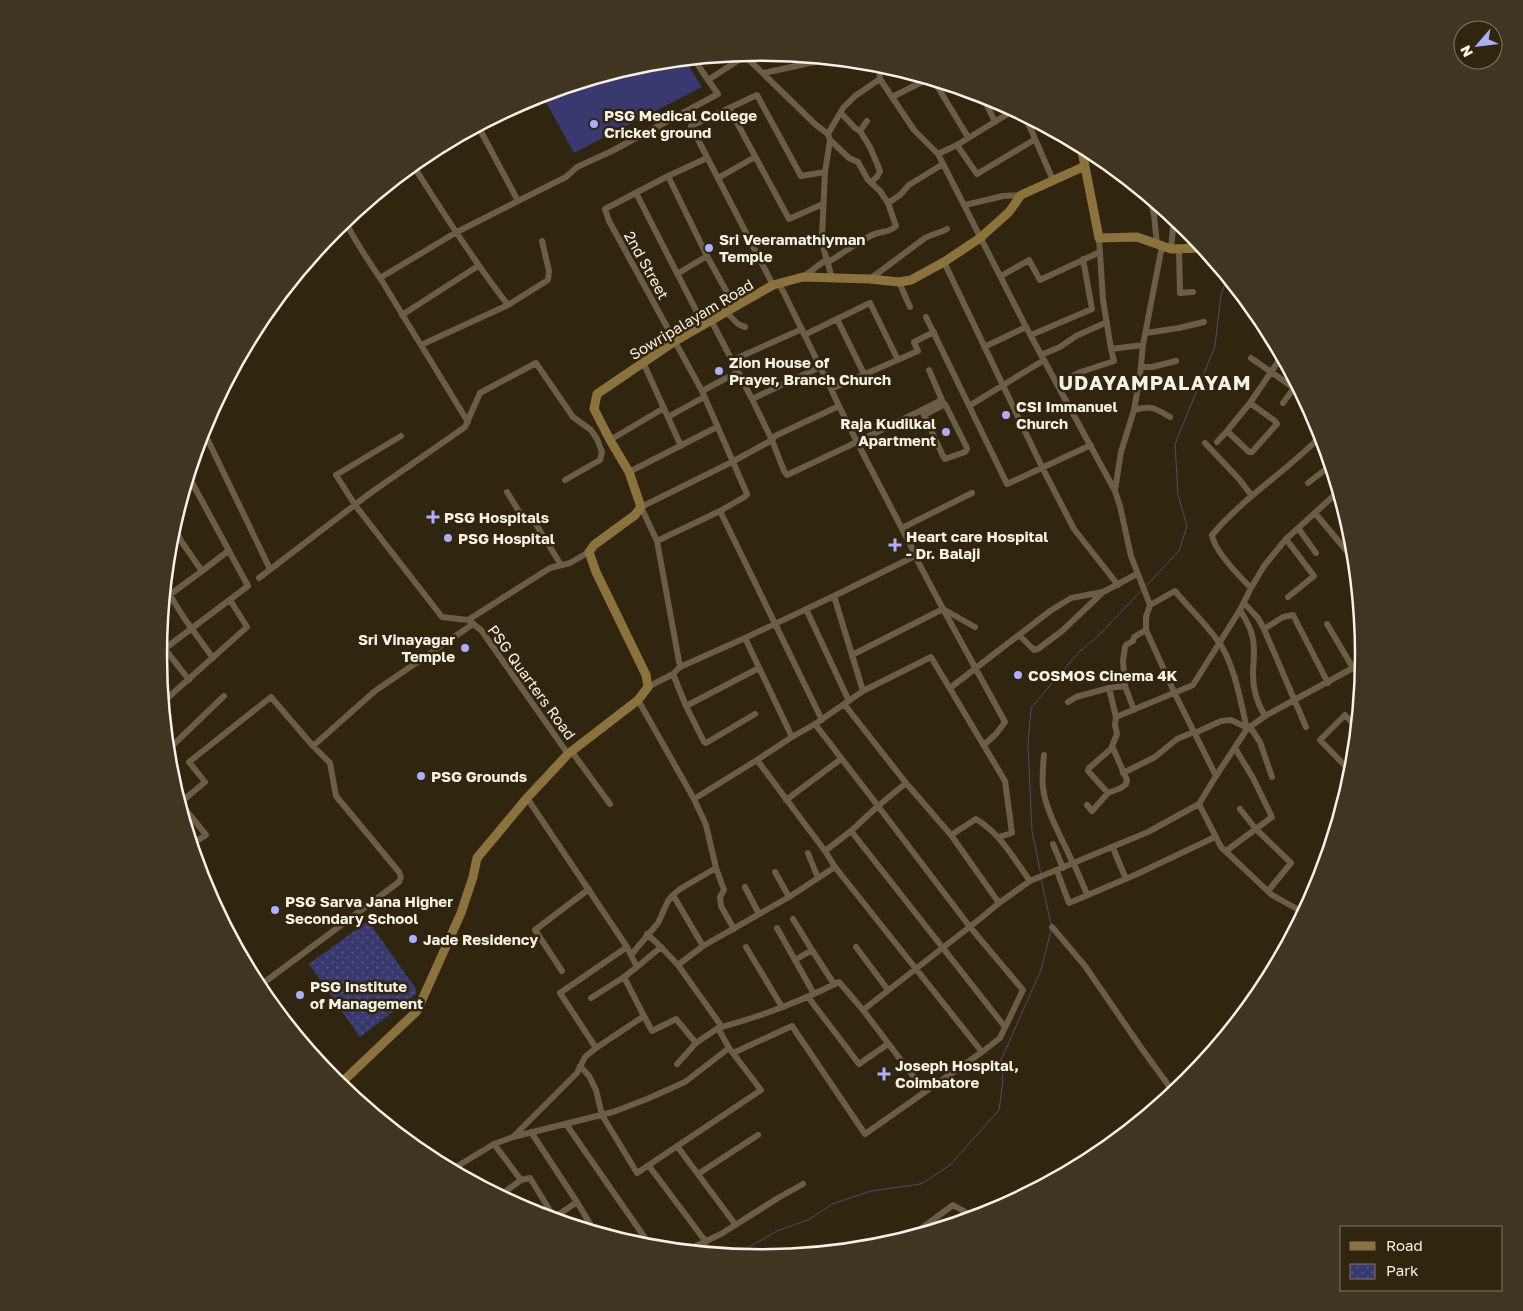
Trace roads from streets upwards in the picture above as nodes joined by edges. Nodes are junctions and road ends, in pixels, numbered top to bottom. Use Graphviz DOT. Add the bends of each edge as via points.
graph roads {
  1 [pos="733,62"];
  2 [pos="751,62"];
  3 [pos="808,64"];
  4 [pos="698,65"];
  5 [pos="764,74"];
  6 [pos="880,74"];
  7 [pos="880,79"];
  8 [pos="708,80"];
  9 [pos="921,83"];
  10 [pos="939,88"];
  11 [pos="892,97"];
  12 [pos="987,105"];
  13 [pos="729,108"];
  14 [pos="840,113"];
  15 [pos="1007,115"];
  16 [pos="867,121"];
  17 [pos="995,122"];
  18 [pos="1028,125"];
  19 [pos="481,132"];
  20 [pos="860,132"];
  21 [pos="829,137"];
  22 [pos="968,137"];
  23 [pos="1034,140"];
  24 [pos="957,145"];
  25 [pos="938,154"];
  26 [pos="1083,155"];
  27 [pos="754,157"];
  28 [pos="707,158"];
  29 [pos="943,164"];
  30 [pos="1085,166"];
  31 [pos="417,172"];
  32 [pos="825,172"];
  33 [pos="668,176"];
  34 [pos="718,178"];
  35 [pos="1053,180"];
  36 [pos="871,182"];
  37 [pos="636,193"];
  38 [pos="1021,195"];
  39 [pos="518,201"];
  40 [pos="888,203"];
  41 [pos="823,204"];
  42 [pos="965,205"];
  43 [pos="1153,209"];
  44 [pos="1172,226"];
  45 [pos="349,228"];
  46 [pos="947,229"];
  47 [pos="456,233"];
  48 [pos="980,238"];
  49 [pos="1099,238"];
  50 [pos="542,241"];
  51 [pos="1167,247"];
  52 [pos="1193,248"];
  53 [pos="1100,252"];
  54 [pos="707,256"];
  55 [pos="1083,259"];
  56 [pos="828,261"];
  57 [pos="944,262"];
  58 [pos="478,266"];
  59 [pos="677,274"];
  60 [pos="1001,276"];
  61 [pos="803,277"];
  62 [pos="380,278"];
  63 [pos="832,278"];
  64 [pos="870,279"];
  65 [pos="899,282"];
  66 [pos="776,284"];
  67 [pos="1193,292"];
  68 [pos="508,305"];
  69 [pos="735,307"];
  70 [pos="910,307"];
  71 [pos="726,312"];
  72 [pos="402,315"];
  73 [pos="926,317"];
  74 [pos="837,319"];
  75 [pos="707,322"];
  76 [pos="1107,322"];
  77 [pos="1204,322"];
  78 [pos="745,327"];
  79 [pos="1026,327"];
  80 [pos="803,332"];
  81 [pos="934,332"];
  82 [pos="1146,333"];
  83 [pos="1031,336"];
  84 [pos="675,341"];
  85 [pos="422,345"];
  86 [pos="1143,345"];
  87 [pos="984,347"];
  88 [pos="1111,349"];
  89 [pos="1043,358"];
  90 [pos="1250,358"];
  91 [pos="732,360"];
  92 [pos="898,360"];
  93 [pos="1176,361"];
  94 [pos="643,362"];
  95 [pos="1278,362"];
  96 [pos="820,367"];
  97 [pos="1141,367"];
  98 [pos="929,370"];
  99 [pos="1271,371"];
  100 [pos="738,372"];
  101 [pos="864,374"];
  102 [pos="1288,382"];
  103 [pos="1057,383"];
  104 [pos="1003,385"];
  105 [pos="831,389"];
  106 [pos="1293,391"];
  107 [pos="703,394"];
  108 [pos="752,399"];
  109 [pos="1250,403"];
  110 [pos="1283,403"];
  111 [pos="838,406"];
  112 [pos="969,406"];
  113 [pos="664,408"];
  114 [pos="1134,410"];
  115 [pos="923,412"];
  116 [pos="668,417"];
  117 [pos="1170,417"];
  118 [pos="468,422"];
  119 [pos="717,427"];
  120 [pos="1227,431"];
  121 [pos="401,436"];
  122 [pos="208,440"];
  123 [pos="610,440"];
  124 [pos="772,440"];
  125 [pos="1316,441"];
  126 [pos="857,442"];
  127 [pos="1217,442"];
  128 [pos="1090,444"];
  129 [pos="1205,444"];
  130 [pos="681,446"];
  131 [pos="732,462"];
  132 [pos="1042,467"];
  133 [pos="1326,469"];
  134 [pos="629,472"];
  135 [pos="565,480"];
  136 [pos="1308,483"];
  137 [pos="193,486"];
  138 [pos="1115,491"];
  139 [pos="507,492"];
  140 [pos="972,493"];
  141 [pos="1252,496"];
  142 [pos="1334,496"];
  143 [pos="355,505"];
  144 [pos="641,507"];
  145 [pos="720,511"];
  146 [pos="1315,513"];
  147 [pos="902,528"];
  148 [pos="1298,528"];
  149 [pos="179,538"];
  150 [pos="1286,539"];
  151 [pos="657,540"];
  152 [pos="1346,550"];
  153 [pos="228,551"];
  154 [pos="589,552"];
  155 [pos="1316,553"];
  156 [pos="914,554"];
  157 [pos="561,565"];
  158 [pos="270,569"];
  159 [pos="202,571"];
  160 [pos="1137,574"];
  161 [pos="259,578"];
  162 [pos="1118,585"];
  163 [pos="1251,588"];
  164 [pos="1103,592"];
  165 [pos="171,594"];
  166 [pos="834,596"];
  167 [pos="1288,597"];
  168 [pos="230,600"];
  169 [pos="170,601"];
  170 [pos="1244,603"];
  171 [pos="1150,605"];
  172 [pos="806,609"];
  173 [pos="943,610"];
  174 [pos="1240,610"];
  175 [pos="470,622"];
  176 [pos="775,624"];
  177 [pos="1327,624"];
  178 [pos="976,626"];
  179 [pos="192,628"];
  180 [pos="1264,629"];
  181 [pos="1146,630"];
  182 [pos="1018,635"];
  183 [pos="744,638"];
  184 [pos="1219,642"];
  185 [pos="167,647"];
  186 [pos="852,655"];
  187 [pos="167,656"];
  188 [pos="214,658"];
  189 [pos="680,667"];
  190 [pos="759,668"];
  191 [pos="975,668"];
  192 [pos="1353,668"];
  193 [pos="673,674"];
  194 [pos="189,680"];
  195 [pos="1328,682"];
  196 [pos="1125,686"];
  197 [pos="648,687"];
  198 [pos="950,688"];
  199 [pos="1109,688"];
  200 [pos="863,691"];
  201 [pos="1175,694"];
  202 [pos="224,696"];
  203 [pos="169,697"];
  204 [pos="638,700"];
  205 [pos="1294,701"];
  206 [pos="1068,702"];
  207 [pos="847,703"];
  208 [pos="686,706"];
  209 [pos="1134,710"];
  210 [pos="755,714"];
  211 [pos="1265,716"];
  212 [pos="1116,717"];
  213 [pos="822,720"];
  214 [pos="1352,722"];
  215 [pos="816,724"];
  216 [pos="1306,727"];
  217 [pos="1248,729"];
  218 [pos="1194,732"];
  219 [pos="792,737"];
  220 [pos="174,744"];
  221 [pos="984,745"];
  222 [pos="313,746"];
  223 [pos="1112,748"];
  224 [pos="1235,748"];
  225 [pos="570,753"];
  226 [pos="1044,755"];
  227 [pos="841,759"];
  228 [pos="757,760"];
  229 [pos="1345,766"];
  230 [pos="1123,773"];
  231 [pos="1216,776"];
  232 [pos="1272,777"];
  233 [pos="906,783"];
  234 [pos="1108,793"];
  235 [pos="186,798"];
  236 [pos="527,798"];
  237 [pos="694,799"];
  238 [pos="786,800"];
  239 [pos="610,804"];
  240 [pos="1199,804"];
  241 [pos="1087,805"];
  242 [pos="878,806"];
  243 [pos="1240,809"];
  244 [pos="188,813"];
  245 [pos="1256,828"];
  246 [pos="851,832"];
  247 [pos="951,835"];
  248 [pos="999,837"];
  249 [pos="1215,837"];
  250 [pos="197,841"];
  251 [pos="1053,844"];
  252 [pos="1113,848"];
  253 [pos="825,851"];
  254 [pos="1226,851"];
  255 [pos="808,853"];
  256 [pos="1073,864"];
  257 [pos="835,867"];
  258 [pos="716,868"];
  259 [pos="1060,870"];
  260 [pos="775,872"];
  261 [pos="818,878"];
  262 [pos="1126,879"];
  263 [pos="1033,881"];
  264 [pos="745,887"];
  265 [pos="589,889"];
  266 [pos="1268,891"];
  267 [pos="1087,894"];
  268 [pos="673,895"];
  269 [pos="789,897"];
  270 [pos="999,902"];
  271 [pos="1297,911"];
  272 [pos="759,914"];
  273 [pos="793,919"];
  274 [pos="970,927"];
  275 [pos="777,928"];
  276 [pos="1052,928"];
  277 [pos="734,929"];
  278 [pos="647,934"];
  279 [pos="703,946"];
  280 [pos="627,947"];
  281 [pos="661,947"];
  282 [pos="746,948"];
  283 [pos="856,948"];
  284 [pos="942,948"];
  285 [pos="812,950"];
  286 [pos="631,955"];
  287 [pos="795,960"];
  288 [pos="678,965"];
  289 [pos="637,968"];
  290 [pos="916,969"];
  291 [pos="562,971"];
  292 [pos="624,977"];
  293 [pos="265,982"];
  294 [pos="834,984"];
  295 [pos="888,990"];
  296 [pos="811,996"];
  297 [pos="590,998"];
  298 [pos="782,1007"];
  299 [pos="862,1010"];
  300 [pos="644,1016"];
  301 [pos="1005,1027"];
  302 [pos="720,1028"];
  303 [pos="696,1043"];
  304 [pos="888,1044"];
  305 [pos="596,1048"];
  306 [pos="731,1050"];
  307 [pos="982,1052"];
  308 [pos="677,1064"];
  309 [pos="580,1066"];
  310 [pos="345,1079"];
  311 [pos="1170,1087"];
  312 [pos="925,1092"];
  313 [pos="602,1115"];
  314 [pos="566,1124"];
  315 [pos="531,1132"];
  316 [pos="758,1135"];
  317 [pos="513,1137"];
  318 [pos="494,1144"];
  319 [pos="677,1146"];
  320 [pos="458,1166"];
  321 [pos="649,1166"];
  322 [pos="698,1174"];
  323 [pos="521,1180"];
  324 [pos="803,1184"];
  325 [pos="506,1191"];
  326 [pos="577,1202"];
  327 [pos="549,1210"];
  328 [pos="967,1213"];
  329 [pos="559,1214"];
  330 [pos="590,1224"];
  331 [pos="735,1224"];
  332 [pos="923,1228"];
  333 [pos="645,1238"];
  334 [pos="706,1242"];
  335 [pos="697,1246"];
  1 -- 8 [label="street"];
  2 -- 5 [label="street"];
  3 -- 5 [label="street"];
  4 -- 8 [label="street"];
  5 -- 21 [label="street"];
  6 -- 7 [label="street"];
  7 -- 11 [label="street"];
  7 -- 14 [label="street" via="855,96"];
  8 -- 39 [label="street" via="718,94"];
  9 -- 11 [label="street"];
  10 -- 22 [label="street"];
  11 -- 25 [label="street" via="914,130"];
  12 -- 17 [label="street"];
  13 -- 27 [label="street"];
  13 -- 28 [label="street" via="691,126"];
  13 -- 32 [label="street" via="757,95 801,176"];
  14 -- 20 [label="street"];
  14 -- 21 [label="street"];
  15 -- 17 [label="street"];
  16 -- 20 [label="street"];
  17 -- 22 [label="street"];
  18 -- 23 [label="street"];
  19 -- 39 [label="street"];
  20 -- 36 [label="street" via="880,171"];
  21 -- 32 [label="street"];
  21 -- 36 [label="street" via="849,158 858,162"];
  22 -- 24 [label="street"];
  23 -- 24 [label="street" via="977,174"];
  23 -- 35 [label="street"];
  24 -- 25 [label="street"];
  25 -- 29 [label="street"];
  26 -- 30 [label="street"];
  27 -- 34 [label="street"];
  27 -- 41 [label="street" via="788,219"];
  28 -- 33 [label="street, 2nd Street"];
  28 -- 34 [label="street"];
  29 -- 40 [label="street" via="909,185"];
  29 -- 42 [label="street"];
  30 -- 35 [label="street, Sowripalayam Road"];
  30 -- 49 [label="street"];
  31 -- 47 [label="street"];
  32 -- 41 [label="street"];
  33 -- 37 [label="street, 2nd Street"];
  33 -- 54 [label="street"];
  34 -- 66 [label="street"];
  35 -- 38 [label="street, Sowripalayam Road"];
  36 -- 40 [label="street"];
  37 -- 59 [label="street"];
  37 -- 84 [label="street, 2nd Street" via="605,209"];
  38 -- 42 [label="street"];
  38 -- 48 [label="street, Sowripalayam Road" via="1009,212"];
  39 -- 47 [label="street"];
  40 -- 56 [label="street" via="894,228 865,239"];
  41 -- 56 [label="street" via="822,236"];
  42 -- 48 [label="street"];
  43 -- 51 [label="street"];
  44 -- 51 [label="street"];
  45 -- 62 [label="street"];
  46 -- 64 [label="street" via="925,238"];
  47 -- 58 [label="street"];
  47 -- 62 [label="street"];
  48 -- 57 [label="street, Sowripalayam Road"];
  48 -- 60 [label="street"];
  49 -- 51 [label="street" via="1137,237"];
  49 -- 53 [label="street"];
  50 -- 68 [label="street" via="548,280"];
  51 -- 52 [label="street"];
  51 -- 67 [label="street" via="1180,293"];
  51 -- 82 [label="street"];
  53 -- 55 [label="street"];
  53 -- 76 [label="street"];
  54 -- 59 [label="street"];
  54 -- 69 [label="street"];
  55 -- 60 [label="street" via="1040,280 1030,260"];
  55 -- 83 [label="street" via="1092,309"];
  56 -- 61 [label="street"];
  56 -- 63 [label="street"];
  57 -- 65 [label="street, Sowripalayam Road" via="911,280"];
  57 -- 87 [label="street"];
  58 -- 68 [label="street"];
  58 -- 72 [label="street"];
  59 -- 75 [label="street"];
  60 -- 79 [label="street"];
  61 -- 63 [label="street, Sowripalayam Road"];
  61 -- 66 [label="street, Sowripalayam Road"];
  62 -- 72 [label="street"];
  63 -- 64 [label="street, Sowripalayam Road"];
  64 -- 65 [label="street, Sowripalayam Road"];
  65 -- 70 [label="street"];
  66 -- 69 [label="street, Sowripalayam Road"];
  66 -- 80 [label="street"];
  68 -- 85 [label="street"];
  69 -- 71 [label="street, Sowripalayam Road"];
  71 -- 75 [label="street, Sowripalayam Road"];
  71 -- 78 [label="street"];
  72 -- 85 [label="street"];
  73 -- 81 [label="street"];
  74 -- 80 [label="street"];
  74 -- 92 [label="street" via="870,302"];
  74 -- 101 [label="street"];
  75 -- 84 [label="street, Sowripalayam Road"];
  75 -- 91 [label="street"];
  76 -- 88 [label="street"];
  76 -- 89 [label="street" via="1076,336"];
  77 -- 82 [label="street"];
  79 -- 83 [label="street"];
  79 -- 87 [label="street"];
  80 -- 91 [label="street"];
  80 -- 96 [label="street"];
  81 -- 92 [label="street" via="914,342 918,351"];
  81 -- 112 [label="street"];
  82 -- 86 [label="street"];
  83 -- 89 [label="street"];
  84 -- 94 [label="street, Sowripalayam Road"];
  84 -- 107 [label="street, 2nd Street"];
  85 -- 118 [label="street"];
  86 -- 88 [label="street"];
  86 -- 97 [label="street"];
  87 -- 104 [label="street"];
  88 -- 103 [label="street" via="1114,361"];
  89 -- 103 [label="street"];
  89 -- 104 [label="street"];
  90 -- 99 [label="street"];
  91 -- 100 [label="street"];
  92 -- 101 [label="street"];
  93 -- 97 [label="street"];
  94 -- 113 [label="street"];
  94 -- 123 [label="street, Sowripalayam Road" via="597,394 594,409"];
  95 -- 99 [label="street"];
  96 -- 105 [label="street"];
  96 -- 108 [label="street"];
  97 -- 114 [label="street"];
  98 -- 115 [label="street" via="942,400"];
  99 -- 102 [label="street"];
  99 -- 109 [label="street"];
  100 -- 107 [label="street"];
  100 -- 108 [label="street"];
  101 -- 105 [label="street"];
  103 -- 128 [label="street"];
  104 -- 112 [label="street"];
  104 -- 132 [label="street"];
  105 -- 111 [label="street"];
  106 -- 110 [label="street"];
  107 -- 116 [label="street"];
  107 -- 119 [label="street, 2nd Street"];
  108 -- 124 [label="street"];
  109 -- 120 [label="street"];
  109 -- 120 [label="street" via="1277,424 1252,452"];
  111 -- 124 [label="street"];
  111 -- 126 [label="street"];
  112 -- 132 [label="street" via="1008,484"];
  113 -- 116 [label="street"];
  113 -- 123 [label="street"];
  114 -- 117 [label="street" via="1155,407"];
  114 -- 138 [label="street" via="1121,452"];
  115 -- 115 [label="street" via="945,459 965,452 966,446 945,404"];
  115 -- 126 [label="street"];
  116 -- 130 [label="street"];
  118 -- 135 [label="street" via="480,393 536,363 573,417 591,430 602,452 600,460"];
  118 -- 143 [label="street"];
  119 -- 130 [label="street"];
  119 -- 131 [label="street, 2nd Street"];
  120 -- 127 [label="street"];
  121 -- 143 [label="street, PSG Quarters Road" via="336,476"];
  122 -- 158 [label="street"];
  123 -- 134 [label="street, Sowripalayam Road"];
  124 -- 126 [label="street" via="787,475"];
  124 -- 131 [label="street"];
  125 -- 141 [label="street"];
  126 -- 147 [label="street"];
  128 -- 132 [label="street"];
  128 -- 138 [label="street"];
  129 -- 141 [label="street"];
  130 -- 134 [label="street"];
  131 -- 144 [label="street"];
  131 -- 145 [label="street, 2nd Street" via="747,494"];
  132 -- 162 [label="street" via="1074,530"];
  133 -- 136 [label="street"];
  134 -- 144 [label="street, Sowripalayam Road"];
  137 -- 153 [label="street"];
  138 -- 160 [label="street"];
  139 -- 157 [label="street" via="523,518 534,521"];
  140 -- 147 [label="street"];
  141 -- 163 [label="street" via="1212,535 1223,556"];
  142 -- 146 [label="street"];
  143 -- 158 [label="street"];
  143 -- 175 [label="street, PSG Quarters Road" via="442,617"];
  144 -- 151 [label="street"];
  144 -- 154 [label="street"];
  145 -- 151 [label="street"];
  145 -- 176 [label="street"];
  146 -- 148 [label="street"];
  146 -- 152 [label="street"];
  147 -- 156 [label="street"];
  148 -- 150 [label="street"];
  148 -- 155 [label="street"];
  149 -- 159 [label="street"];
  150 -- 163 [label="street"];
  150 -- 167 [label="street" via="1314,576"];
  151 -- 189 [label="street"];
  153 -- 159 [label="street"];
  153 -- 168 [label="street" via="248,586"];
  154 -- 157 [label="street"];
  154 -- 197 [label="street" via="646,675"];
  156 -- 166 [label="street"];
  156 -- 173 [label="street"];
  157 -- 175 [label="street" via="550,568"];
  158 -- 161 [label="street"];
  159 -- 165 [label="street"];
  160 -- 162 [label="street"];
  160 -- 171 [label="street"];
  162 -- 164 [label="street"];
  163 -- 170 [label="street"];
  164 -- 182 [label="street" via="1071,598"];
  164 -- 182 [label="street" via="1038,649 1034,650"];
  166 -- 172 [label="street"];
  166 -- 186 [label="street"];
  168 -- 179 [label="street"];
  168 -- 188 [label="street" via="247,627"];
  169 -- 179 [label="street"];
  170 -- 174 [label="street"];
  170 -- 180 [label="street"];
  171 -- 181 [label="street"];
  171 -- 184 [label="street" via="1175,591"];
  172 -- 176 [label="street"];
  172 -- 207 [label="street"];
  173 -- 178 [label="street"];
  173 -- 186 [label="street"];
  173 -- 191 [label="street"];
  174 -- 184 [label="street"];
  174 -- 211 [label="street" via="1252,635 1254,688"];
  175 -- 222 [label="street" via="375,690"];
  175 -- 225 [label="street, PSG Quarters Road" via="481,630"];
  176 -- 183 [label="street"];
  176 -- 213 [label="street"];
  177 -- 192 [label="street"];
  179 -- 185 [label="street"];
  179 -- 188 [label="street"];
  180 -- 195 [label="street" via="1283,617 1293,616"];
  180 -- 205 [label="street"];
  181 -- 196 [label="street" via="1125,647"];
  181 -- 201 [label="street"];
  182 -- 191 [label="street"];
  183 -- 189 [label="street"];
  183 -- 190 [label="street"];
  184 -- 201 [label="street" via="1193,685"];
  184 -- 217 [label="street" via="1236,684"];
  186 -- 200 [label="street"];
  187 -- 194 [label="street"];
  188 -- 194 [label="street"];
  189 -- 193 [label="street"];
  190 -- 208 [label="street"];
  190 -- 219 [label="street"];
  191 -- 198 [label="street"];
  191 -- 221 [label="street" via="1005,722"];
  192 -- 195 [label="street"];
  193 -- 197 [label="street"];
  193 -- 208 [label="street"];
  194 -- 203 [label="street"];
  195 -- 205 [label="street"];
  196 -- 199 [label="street"];
  196 -- 209 [label="street"];
  197 -- 204 [label="street"];
  198 -- 200 [label="street" via="931,657"];
  198 -- 221 [label="street"];
  199 -- 206 [label="street"];
  199 -- 212 [label="street"];
  200 -- 207 [label="street"];
  201 -- 209 [label="street"];
  201 -- 218 [label="street"];
  202 -- 220 [label="street"];
  204 -- 225 [label="street"];
  204 -- 237 [label="street"];
  205 -- 211 [label="street"];
  205 -- 216 [label="street"];
  207 -- 213 [label="street"];
  207 -- 233 [label="street"];
  208 -- 210 [label="street" via="706,743"];
  209 -- 212 [label="street"];
  211 -- 217 [label="street"];
  212 -- 223 [label="street" via="1116,739"];
  213 -- 215 [label="street"];
  214 -- 229 [label="street" via="1345,715 1320,740"];
  215 -- 219 [label="street"];
  215 -- 227 [label="street"];
  217 -- 218 [label="street" via="1231,720"];
  217 -- 224 [label="street"];
  217 -- 232 [label="street" via="1260,742"];
  218 -- 230 [label="street" via="1177,739 1155,758"];
  218 -- 231 [label="street"];
  219 -- 228 [label="street"];
  221 -- 248 [label="street" via="1005,781 1012,833"];
  222 -- 235 [label="street" via="271,697 189,762 205,782"];
  222 -- 293 [label="street" via="330,763 339,801 401,877 399,882"];
  223 -- 230 [label="street"];
  223 -- 234 [label="street" via="1088,768"];
  224 -- 231 [label="street"];
  224 -- 245 [label="street" via="1272,816"];
  225 -- 236 [label="street"];
  225 -- 239 [label="street, PSG Quarters Road"];
  226 -- 256 [label="street" via="1042,782 1046,803"];
  227 -- 238 [label="street"];
  227 -- 242 [label="street"];
  228 -- 237 [label="street"];
  228 -- 238 [label="street"];
  230 -- 234 [label="street" via="1126,784"];
  231 -- 240 [label="street"];
  233 -- 242 [label="street"];
  233 -- 247 [label="street"];
  234 -- 241 [label="street" via="1092,812"];
  236 -- 265 [label="street"];
  236 -- 310 [label="street" via="477,858 461,913 417,1011"];
  237 -- 258 [label="street" via="706,825"];
  238 -- 253 [label="street"];
  240 -- 249 [label="street"];
  240 -- 252 [label="street"];
  242 -- 246 [label="street"];
  242 -- 274 [label="street"];
  243 -- 245 [label="street"];
  244 -- 250 [label="street" via="206,835"];
  245 -- 254 [label="street"];
  245 -- 266 [label="street" via="1291,863"];
  246 -- 253 [label="street"];
  246 -- 284 [label="street"];
  247 -- 248 [label="street" via="976,819"];
  247 -- 270 [label="street"];
  248 -- 263 [label="street"];
  249 -- 254 [label="street"];
  249 -- 262 [label="street"];
  251 -- 259 [label="street"];
  252 -- 256 [label="street"];
  252 -- 262 [label="street"];
  253 -- 257 [label="street"];
  254 -- 266 [label="street"];
  255 -- 261 [label="street"];
  256 -- 259 [label="street"];
  256 -- 267 [label="street"];
  257 -- 261 [label="street"];
  257 -- 290 [label="street"];
  258 -- 268 [label="street"];
  258 -- 277 [label="street" via="724,890 720,897 721,906"];
  259 -- 263 [label="street"];
  259 -- 267 [label="street" via="1068,903"];
  260 -- 269 [label="street"];
  261 -- 269 [label="street"];
  262 -- 267 [label="street"];
  263 -- 270 [label="street"];
  264 -- 272 [label="street"];
  265 -- 280 [label="street"];
  265 -- 291 [label="street" via="535,930"];
  266 -- 271 [label="street"];
  268 -- 278 [label="street"];
  268 -- 279 [label="street"];
  269 -- 272 [label="street"];
  270 -- 274 [label="street"];
  272 -- 277 [label="street"];
  273 -- 285 [label="street"];
  274 -- 284 [label="street"];
  274 -- 301 [label="street" via="1023,990"];
  275 -- 287 [label="street"];
  276 -- 311 [label="street" via="1085,966"];
  277 -- 279 [label="street"];
  278 -- 281 [label="street"];
  278 -- 286 [label="street"];
  279 -- 288 [label="street"];
  280 -- 286 [label="street"];
  280 -- 305 [label="street" via="560,993"];
  281 -- 288 [label="street"];
  281 -- 289 [label="street"];
  282 -- 298 [label="street"];
  283 -- 295 [label="street"];
  284 -- 290 [label="street"];
  284 -- 301 [label="street"];
  285 -- 287 [label="street"];
  285 -- 294 [label="street"];
  286 -- 289 [label="street"];
  287 -- 296 [label="street"];
  288 -- 302 [label="street"];
  289 -- 292 [label="street"];
  290 -- 295 [label="street"];
  290 -- 307 [label="street"];
  292 -- 297 [label="street"];
  292 -- 300 [label="street"];
  294 -- 296 [label="street"];
  294 -- 299 [label="street" via="840,982"];
  295 -- 299 [label="street"];
  296 -- 298 [label="street"];
  296 -- 304 [label="street" via="859,1064"];
  298 -- 302 [label="street"];
  299 -- 304 [label="street"];
  300 -- 303 [label="street" via="652,1031 676,1019"];
  300 -- 305 [label="street"];
  301 -- 307 [label="street" via="1000,1038"];
  302 -- 303 [label="street"];
  302 -- 306 [label="street"];
  303 -- 308 [label="street"];
  304 -- 312 [label="street"];
  305 -- 309 [label="street"];
  306 -- 312 [label="street" via="792,1026 865,1134"];
  306 -- 313 [label="street" via="685,1082"];
  306 -- 319 [label="street" via="761,1090"];
  307 -- 312 [label="street"];
  309 -- 313 [label="street" via="596,1090"];
  309 -- 317 [label="street"];
  313 -- 314 [label="street"];
  313 -- 321 [label="street" via="637,1173"];
  314 -- 315 [label="street"];
  314 -- 333 [label="street"];
  315 -- 317 [label="street"];
  315 -- 326 [label="street"];
  316 -- 322 [label="street"];
  317 -- 318 [label="street"];
  318 -- 320 [label="street"];
  318 -- 323 [label="street"];
  319 -- 321 [label="street"];
  319 -- 322 [label="street"];
  321 -- 334 [label="street"];
  322 -- 331 [label="street"];
  323 -- 325 [label="street"];
  323 -- 327 [label="street" via="530,1178"];
  324 -- 331 [label="street"];
  326 -- 329 [label="street"];
  326 -- 330 [label="street"];
  328 -- 332 [label="street" via="953,1205"];
  331 -- 334 [label="street"];
  334 -- 335 [label="street"];
}
